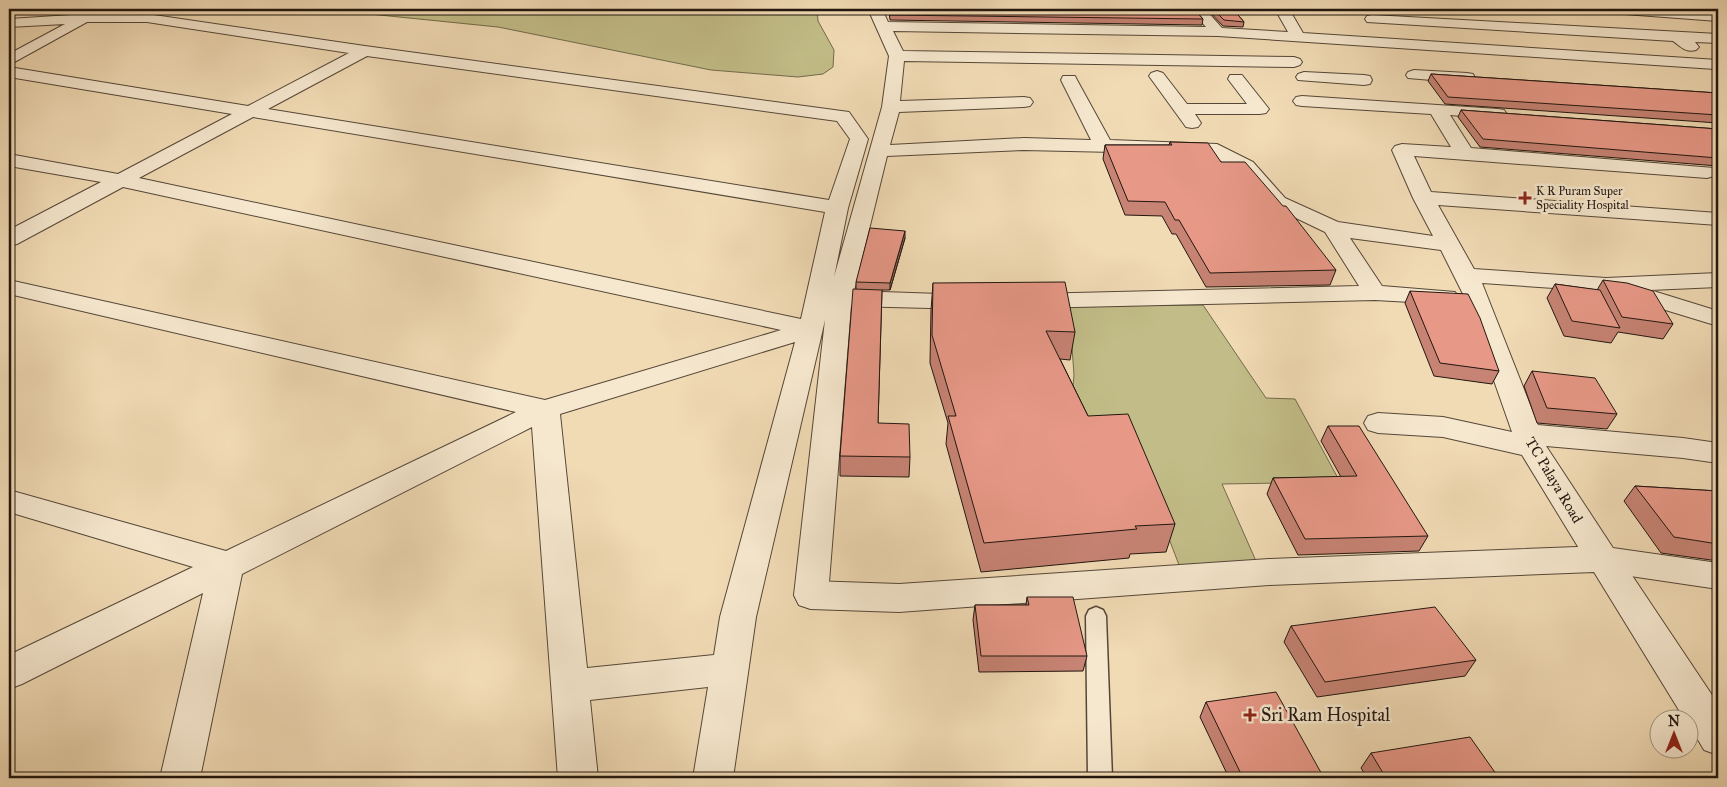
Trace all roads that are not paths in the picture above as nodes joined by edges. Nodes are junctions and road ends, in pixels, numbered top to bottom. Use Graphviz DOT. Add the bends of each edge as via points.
graph roads {
  1 [pos="875,9"];
  2 [pos="1197,9"];
  3 [pos="1282,9"];
  4 [pos="1611,9"];
  5 [pos="1645,10"];
  6 [pos="1368,14"];
  7 [pos="1718,17"];
  8 [pos="86,18"];
  9 [pos="9,23"];
  10 [pos="884,26"];
  11 [pos="1218,32"];
  12 [pos="1275,36"];
  13 [pos="1298,37"];
  14 [pos="1677,37"];
  15 [pos="1718,39"];
  16 [pos="1390,44"];
  17 [pos="365,51"];
  18 [pos="897,56"];
  19 [pos="9,60"];
  20 [pos="1294,62"];
  21 [pos="1717,65"];
  22 [pos="9,72"];
  23 [pos="1157,76"];
  24 [pos="1304,77"];
  25 [pos="1236,79"];
  26 [pos="1483,79"];
  27 [pos="1069,80"];
  28 [pos="1364,80"];
  29 [pos="1418,82"];
  30 [pos="1302,101"];
  31 [pos="1024,102"];
  32 [pos="1320,102"];
  33 [pos="891,107"];
  34 [pos="1182,109"];
  35 [pos="250,111"];
  36 [pos="1520,116"];
  37 [pos="1104,146"];
  38 [pos="1210,148"];
  39 [pos="879,150"];
  40 [pos="1685,152"];
  41 [pos="1465,153"];
  42 [pos="9,160"];
  43 [pos="1713,176"];
  44 [pos="120,180"];
  45 [pos="1423,198"];
  46 [pos="837,208"];
  47 [pos="1718,219"];
  48 [pos="1333,228"];
  49 [pos="9,238"];
  50 [pos="1448,244"];
  51 [pos="1466,274"];
  52 [pos="1718,280"];
  53 [pos="1606,285"];
  54 [pos="9,287"];
  55 [pos="1375,293"];
  56 [pos="840,298"];
  57 [pos="1477,298"];
  58 [pos="1718,320"];
  59 [pos="811,329"];
  60 [pos="545,409"];
  61 [pos="1378,423"];
  62 [pos="1529,440"];
  63 [pos="1718,453"];
  64 [pos="9,501"];
  65 [pos="1603,558"];
  66 [pos="227,564"];
  67 [pos="1718,576"];
  68 [pos="1096,616"];
  69 [pos="730,669"];
  70 [pos="9,673"];
  71 [pos="570,686"];
  72 [pos="1718,737"];
  73 [pos="180,778"];
  74 [pos="578,778"];
  75 [pos="712,778"];
  76 [pos="1100,778"];
  1 -- 10 [label="street"];
  2 -- 11 [label="street"];
  3 -- 13 [label="street"];
  4 -- 5 [label="street"];
  5 -- 7 [label="street"];
  5 -- 14 [label="street"];
  6 -- 14 [label="street"];
  6 -- 16 [label="street"];
  8 -- 9 [label="street"];
  8 -- 17 [label="street" via="147,18"];
  8 -- 19 [label="street"];
  10 -- 11 [label="street"];
  10 -- 18 [label="street"];
  11 -- 12 [label="street"];
  12 -- 13 [label="street"];
  12 -- 20 [label="street"];
  13 -- 16 [label="street"];
  14 -- 15 [label="street"];
  14 -- 21 [label="street"];
  16 -- 21 [label="street"];
  16 -- 29 [label="street"];
  17 -- 35 [label="street"];
  17 -- 46 [label="street" via="843,116 859,139"];
  18 -- 20 [label="street"];
  18 -- 33 [label="street"];
  20 -- 24 [label="street"];
  22 -- 35 [label="street"];
  23 -- 34 [label="street"];
  24 -- 28 [label="street"];
  24 -- 32 [label="street"];
  25 -- 34 [label="street" via="1260,109"];
  26 -- 29 [label="street"];
  27 -- 37 [label="street"];
  29 -- 32 [label="street"];
  29 -- 36 [label="street"];
  29 -- 41 [label="street"];
  30 -- 32 [label="street"];
  31 -- 33 [label="street"];
  33 -- 39 [label="street"];
  34 -- 38 [label="street"];
  35 -- 44 [label="street"];
  35 -- 46 [label="street"];
  37 -- 38 [label="street"];
  37 -- 39 [label="street" via="1024,144"];
  38 -- 48 [label="street" via="1246,166 1278,202"];
  39 -- 56 [label="street"];
  40 -- 43 [label="street"];
  41 -- 43 [label="street"];
  41 -- 45 [label="street, TC Palaya Road" via="1402,150"];
  42 -- 44 [label="street"];
  44 -- 49 [label="street"];
  44 -- 59 [label="street"];
  45 -- 47 [label="street"];
  45 -- 50 [label="street, TC Palaya Road"];
  46 -- 59 [label="street"];
  48 -- 50 [label="street"];
  48 -- 55 [label="street"];
  50 -- 51 [label="street, TC Palaya Road"];
  51 -- 53 [label="street"];
  51 -- 57 [label="street, TC Palaya Road"];
  52 -- 53 [label="street"];
  53 -- 58 [label="street"];
  54 -- 60 [label="street"];
  55 -- 56 [label="street" via="1001,302"];
  55 -- 57 [label="street"];
  56 -- 65 [label="street" via="811,595 899,598 1269,572"];
  57 -- 62 [label="street, TC Palaya Road"];
  59 -- 60 [label="street"];
  59 -- 69 [label="street" via="738,617"];
  60 -- 66 [label="street"];
  60 -- 71 [label="street"];
  61 -- 62 [label="street" via="1443,427"];
  62 -- 63 [label="street" via="1683,448"];
  62 -- 65 [label="street, TC Palaya Road"];
  64 -- 66 [label="street"];
  65 -- 67 [label="street"];
  65 -- 72 [label="street, TC Palaya Road"];
  66 -- 70 [label="street"];
  66 -- 73 [label="street"];
  68 -- 76 [label="lane"];
  69 -- 71 [label="street"];
  69 -- 75 [label="street"];
  71 -- 74 [label="street"];
}
